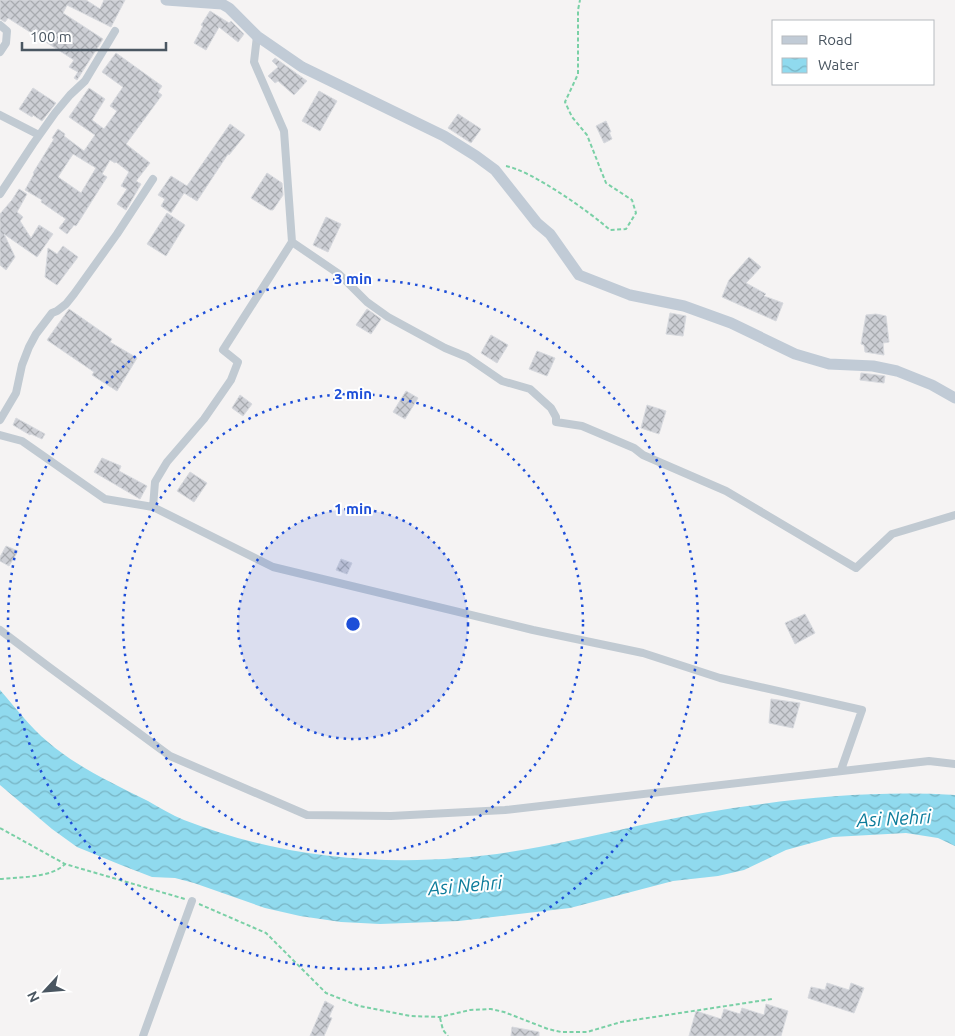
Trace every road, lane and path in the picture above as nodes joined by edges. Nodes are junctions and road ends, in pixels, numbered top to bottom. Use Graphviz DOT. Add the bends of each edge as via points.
graph roads {
  1 [pos="166,0"];
  2 [pos="580,0"];
  3 [pos="0,25"];
  4 [pos="115,31"];
  5 [pos="257,36"];
  6 [pos="0,52"];
  7 [pos="0,114"];
  8 [pos="39,135"];
  9 [pos="495,170"];
  10 [pos="153,178"];
  11 [pos="0,194"];
  12 [pos="292,242"];
  13 [pos="955,398"];
  14 [pos="0,420"];
  15 [pos="0,435"];
  16 [pos="153,507"];
  17 [pos="955,515"];
  18 [pos="0,630"];
  19 [pos="955,764"];
  20 [pos="841,770"];
  21 [pos="0,828"];
  22 [pos="65,864"];
  23 [pos="0,879"];
  24 [pos="192,901"];
  25 [pos="772,999"];
  26 [pos="440,1017"];
  27 [pos="143,1036"];
  28 [pos="448,1036"];
  1 -- 5 [label="street" via="222,4"];
  2 -- 9 [label="path" via="578,74 565,102 587,135 606,183 632,200 636,213 626,229 610,230 535,179 505,166"];
  3 -- 6 [label="street" via="7,31 6,43"];
  4 -- 8 [label="street" via="85,81"];
  5 -- 9 [label="street" via="302,67 444,136"];
  5 -- 12 [label="street" via="254,62 284,130"];
  7 -- 8 [label="street"];
  8 -- 11 [label="street"];
  9 -- 13 [label="street" via="537,224 550,234 579,275 630,294 684,306 730,323 795,354 829,364 873,366 897,371"];
  10 -- 14 [label="street" via="70,299 52,313 36,334 22,365 16,393"];
  12 -- 16 [label="street" via="223,350 238,362 231,380 204,419 166,462 155,482"];
  12 -- 17 [label="street" via="339,274 367,302 388,316 467,358 502,381 530,390 551,408 556,422 582,426 726,491 856,568 892,534"];
  15 -- 16 [label="street" via="22,442 104,499"];
  16 -- 20 [label="street" via="273,567 533,630 643,653 720,678 862,710"];
  18 -- 20 [label="street" via="170,756 307,815 390,816 506,810"];
  19 -- 20 [label="street" via="929,761"];
  21 -- 22 [label="path"];
  22 -- 23 [label="path" via="51,873"];
  22 -- 24 [label="path"];
  24 -- 26 [label="path" via="266,934 326,993 359,1006 410,1016"];
  24 -- 27 [label="street"];
  25 -- 26 [label="path" via="621,1022 587,1032 548,1029 491,1009"];
  26 -- 28 [label="path"];
}
